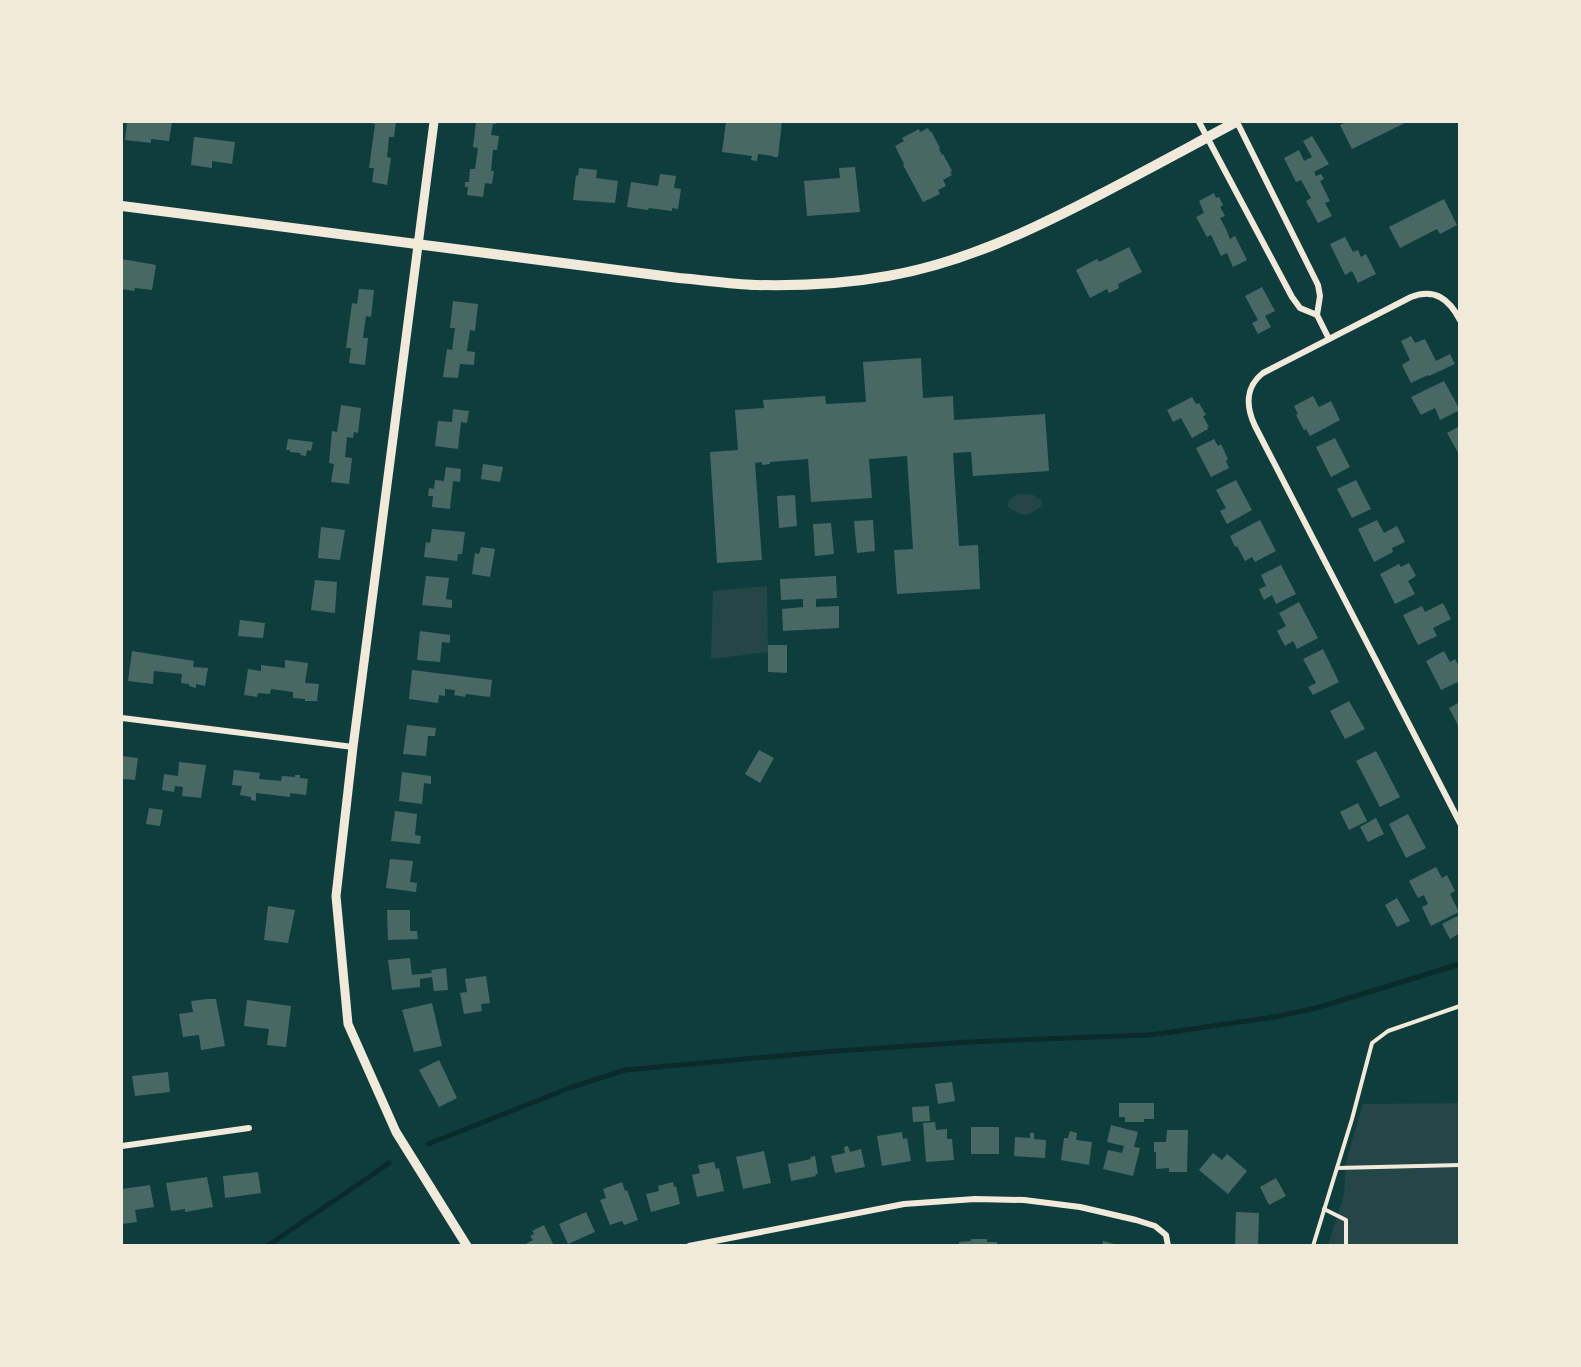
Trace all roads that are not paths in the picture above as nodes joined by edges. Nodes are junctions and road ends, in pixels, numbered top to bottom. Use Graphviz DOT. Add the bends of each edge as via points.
graph roads {
  1 [pos="434,122"];
  2 [pos="1199,122"];
  3 [pos="1236,122"];
  4 [pos="1207,137"];
  5 [pos="122,206"];
  6 [pos="419,244"];
  7 [pos="1317,315"];
  8 [pos="1460,320"];
  9 [pos="1329,339"];
  10 [pos="122,718"];
  11 [pos="353,747"];
  12 [pos="1460,823"];
  13 [pos="1460,1005"];
  14 [pos="249,1128"];
  15 [pos="122,1146"];
  16 [pos="1460,1165"];
  17 [pos="1337,1168"];
  18 [pos="1324,1209"];
  19 [pos="467,1245"];
  20 [pos="689,1245"];
  21 [pos="1168,1245"];
  22 [pos="1313,1245"];
  23 [pos="1346,1245"];
  1 -- 6 [label="street"];
  2 -- 4 [label="street"];
  3 -- 4 [label="main road"];
  3 -- 7 [label="street" via="1318,285"];
  4 -- 6 [label="main road" via="1006,240 918,269 854,281 756,285"];
  4 -- 7 [label="street" via="1292,297 1300,308"];
  5 -- 6 [label="main road"];
  6 -- 11 [label="street"];
  7 -- 9 [label="street"];
  8 -- 9 [label="street" via="1443,299 1423,294"];
  9 -- 12 [label="street" via="1257,377 1248,395 1249,411"];
  10 -- 11 [label="street"];
  11 -- 19 [label="street" via="336,896 348,1024 396,1132"];
  13 -- 17 [label="lane" via="1388,1031 1372,1043"];
  14 -- 15 [label="street"];
  16 -- 17 [label="lane"];
  17 -- 18 [label="lane"];
  18 -- 22 [label="lane"];
  18 -- 23 [label="lane" via="1346,1220"];
  20 -- 21 [label="street" via="904,1204 975,1199 1024,1200 1136,1220 1155,1226 1166,1235"];
}
